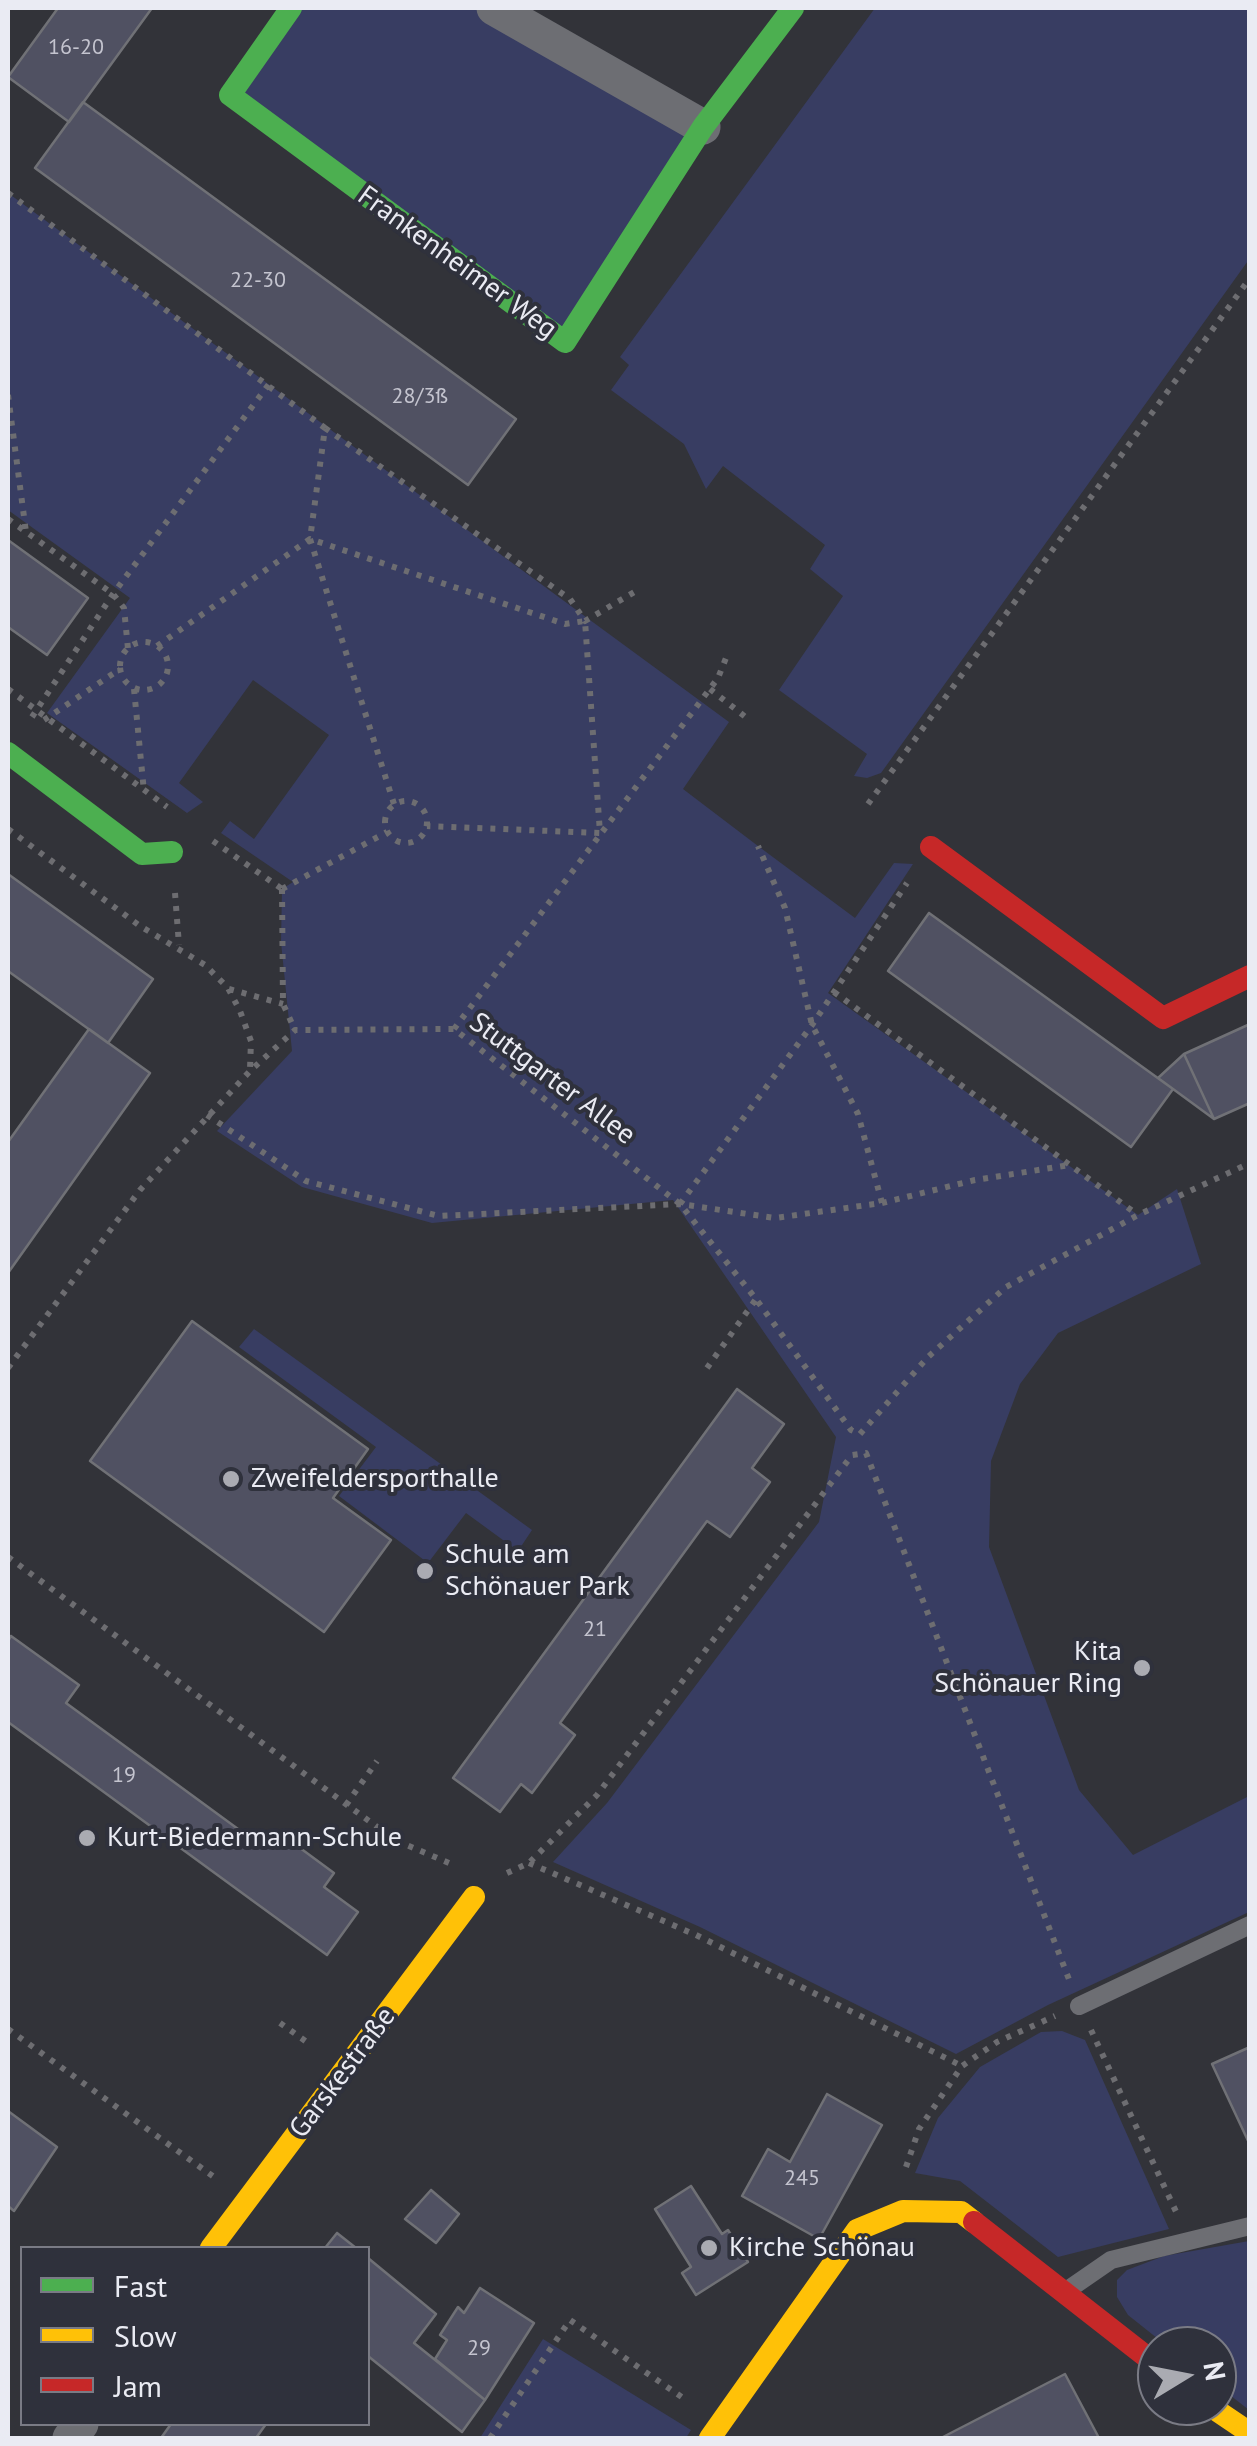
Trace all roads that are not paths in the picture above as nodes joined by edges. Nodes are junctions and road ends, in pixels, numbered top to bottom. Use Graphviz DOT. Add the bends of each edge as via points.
graph roads {
  1 [pos="291,8"];
  2 [pos="494,8"];
  3 [pos="794,8"];
  4 [pos="704,127"];
  5 [pos="8,753"];
  6 [pos="931,847"];
  7 [pos="172,852"];
  8 [pos="1250,976"];
  9 [pos="474,1897"];
  10 [pos="1250,1926"];
  11 [pos="1079,2006"];
  12 [pos="1250,2226"];
  13 [pos="213,2246"];
  14 [pos="1065,2292"];
  15 [pos="1137,2349"];
  16 [pos="715,2430"];
  1 -- 4 [label="street, Frankenheimer Weg" via="230,95 565,342"];
  2 -- 4 [label="street"];
  3 -- 4 [label="street, Frankenheimer Weg"];
  5 -- 7 [label="street" via="142,854"];
  6 -- 8 [label="street" via="1164,1018"];
  9 -- 13 [label="street, Garskestraße"];
  10 -- 11 [label="lane"];
  12 -- 14 [label="lane" via="1111,2260"];
  14 -- 15 [label="street"];
  14 -- 16 [label="street" via="962,2212 903,2211 856,2230"];
}
